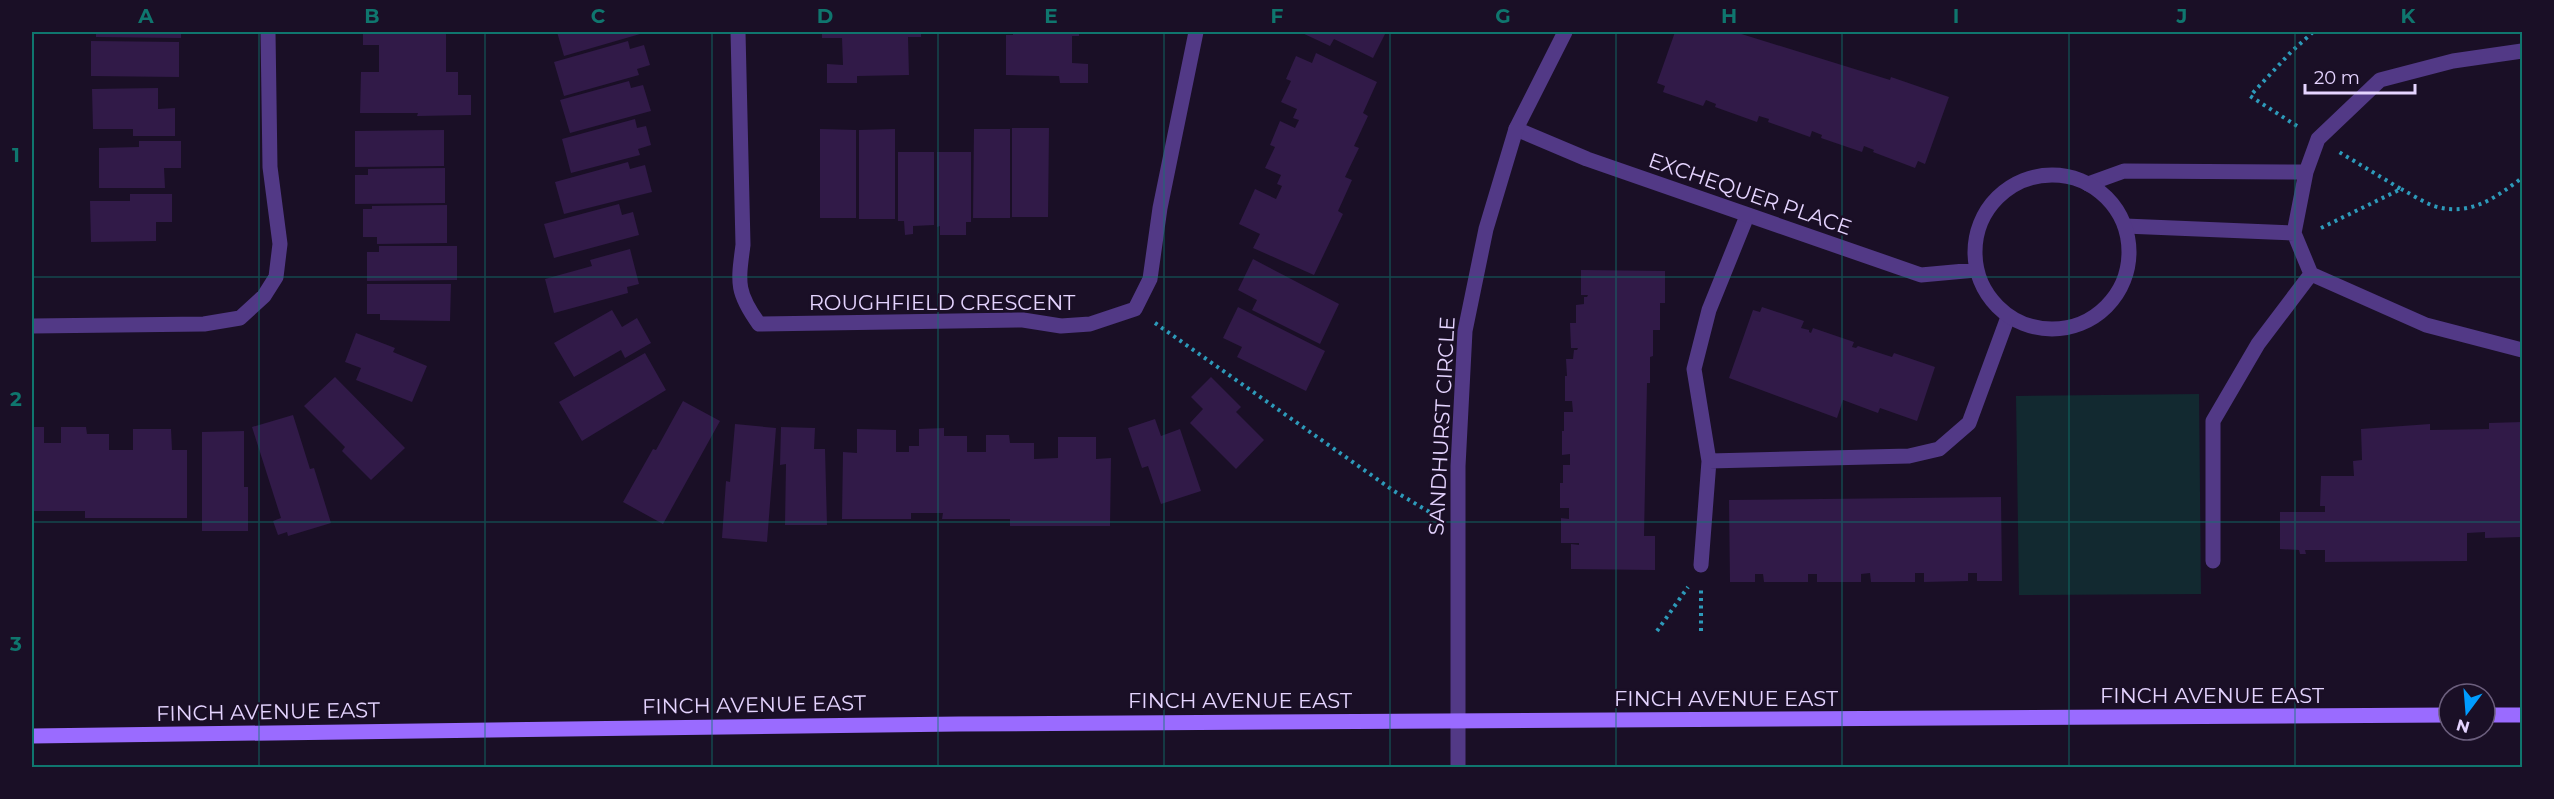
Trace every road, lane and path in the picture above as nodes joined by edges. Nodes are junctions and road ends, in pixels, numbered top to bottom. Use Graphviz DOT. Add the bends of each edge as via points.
graph roads {
  1 [pos="268,32"];
  2 [pos="738,32"];
  3 [pos="1196,32"];
  4 [pos="1565,32"];
  5 [pos="2523,51"];
  6 [pos="1516,129"];
  7 [pos="2306,172"];
  8 [pos="2523,178"];
  9 [pos="2088,184"];
  10 [pos="2401,189"];
  11 [pos="1747,216"];
  12 [pos="2125,226"];
  13 [pos="2294,233"];
  14 [pos="1976,270"];
  15 [pos="2311,274"];
  16 [pos="1135,309"];
  17 [pos="2008,317"];
  18 [pos="32,326"];
  19 [pos="2523,350"];
  20 [pos="1709,461"];
  21 [pos="1457,528"];
  22 [pos="2214,561"];
  23 [pos="1701,565"];
  24 [pos="1657,631"];
  25 [pos="1701,631"];
  26 [pos="2497,715"];
  27 [pos="2523,715"];
  28 [pos="2437,716"];
  29 [pos="1458,723"];
  30 [pos="32,736"];
  31 [pos="1458,768"];
  1 -- 18 [label="street" via="270,167 280,244 276,277 264,296 240,318 204,324"];
  2 -- 16 [label="street, ROUGHFIELD CRESCENT" via="743,245 739,278 743,302 759,324 1023,320 1061,326 1090,324"];
  3 -- 16 [label="street" via="1160,208 1150,279"];
  4 -- 6 [label="street, SANDHURST CIRCLE"];
  5 -- 7 [label="street" via="2453,60 2380,80 2318,139"];
  6 -- 11 [label="street, EXCHEQUER PLACE" via="1587,159"];
  6 -- 21 [label="street, SANDHURST CIRCLE" via="1486,229 1465,331"];
  7 -- 9 [label="street" via="2124,171"];
  7 -- 13 [label="street"];
  8 -- 10 [label="path" via="2493,199 2469,209 2434,206"];
  9 -- 12 [label="street" via="2104,195"];
  9 -- 14 [label="street" via="2064,176 2039,176 2014,184 1994,200 1981,220 1974,245"];
  11 -- 14 [label="street, EXCHEQUER PLACE" via="1921,275"];
  11 -- 20 [label="street" via="1708,310 1694,369"];
  12 -- 13 [label="street"];
  12 -- 17 [label="street" via="2129,252 2125,278 2113,300 2094,317 2070,327 2044,330"];
  13 -- 15 [label="street"];
  14 -- 17 [label="street" via="1985,292"];
  15 -- 19 [label="street" via="2426,325"];
  15 -- 22 [label="street" via="2259,344 2213,421"];
  16 -- 21 [label="path" via="1394,491"];
  17 -- 20 [label="street" via="1969,423 1939,449 1909,456"];
  20 -- 23 [label="street"];
  21 -- 29 [label="street, SANDHURST CIRCLE"];
  23 -- 24 [label="path"];
  23 -- 25 [label="path"];
  26 -- 27 [label="main road"];
  28 -- 29 [label="main road, FINCH AVENUE EAST"];
  29 -- 30 [label="main road, FINCH AVENUE EAST" via="959,724"];
  29 -- 31 [label="street, SANDHURST CIRCLE"];
}
